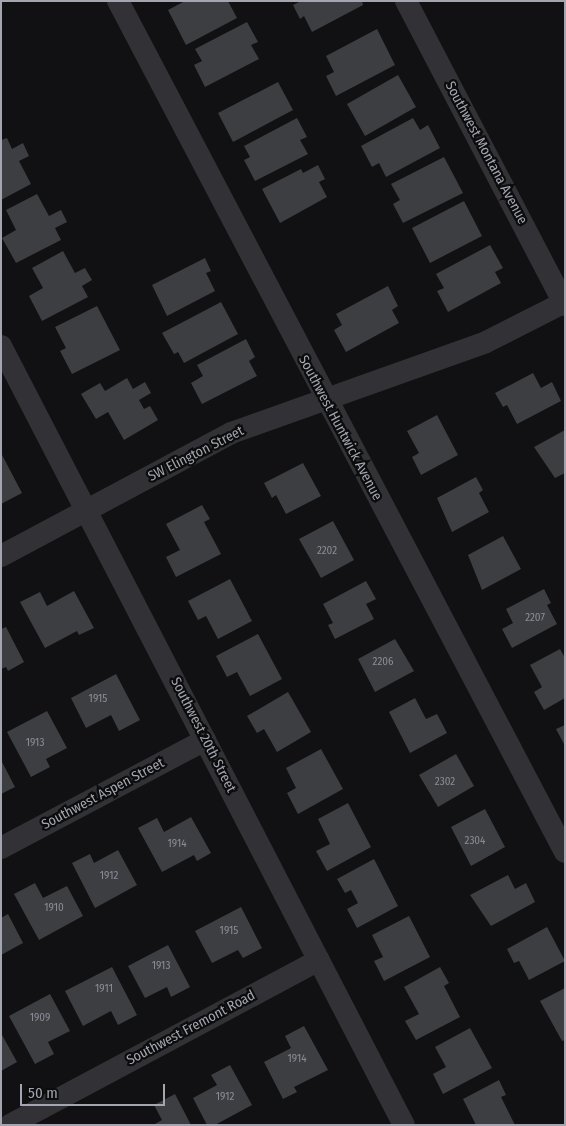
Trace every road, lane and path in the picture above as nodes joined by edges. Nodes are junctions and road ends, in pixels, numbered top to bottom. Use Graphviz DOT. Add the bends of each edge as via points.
graph roads {
  1 [pos="118,1"];
  2 [pos="406,1"];
  3 [pos="564,303"];
  4 [pos="1,346"];
  5 [pos="324,399"];
  6 [pos="86,510"];
  7 [pos="1,556"];
  8 [pos="205,740"];
  9 [pos="1,848"];
  10 [pos="565,852"];
  11 [pos="319,960"];
  12 [pos="10,1125"];
  13 [pos="404,1125"];
  1 -- 5 [label="street, Southwest Huntwick Avenue"];
  2 -- 3 [label="street, Southwest Montana Avenue"];
  3 -- 5 [label="street, SW Elington Street" via="486,342"];
  4 -- 6 [label="street, Southwest 20th Street"];
  5 -- 6 [label="street, SW Elington Street" via="231,434"];
  5 -- 10 [label="street, Southwest Huntwick Avenue"];
  6 -- 7 [label="street, SW Elington Street"];
  6 -- 8 [label="street, Southwest 20th Street"];
  8 -- 9 [label="street, Southwest Aspen Street"];
  8 -- 11 [label="street, Southwest 20th Street"];
  11 -- 12 [label="street, Southwest Fremont Road"];
  11 -- 13 [label="street, Southwest 20th Street"];
}
